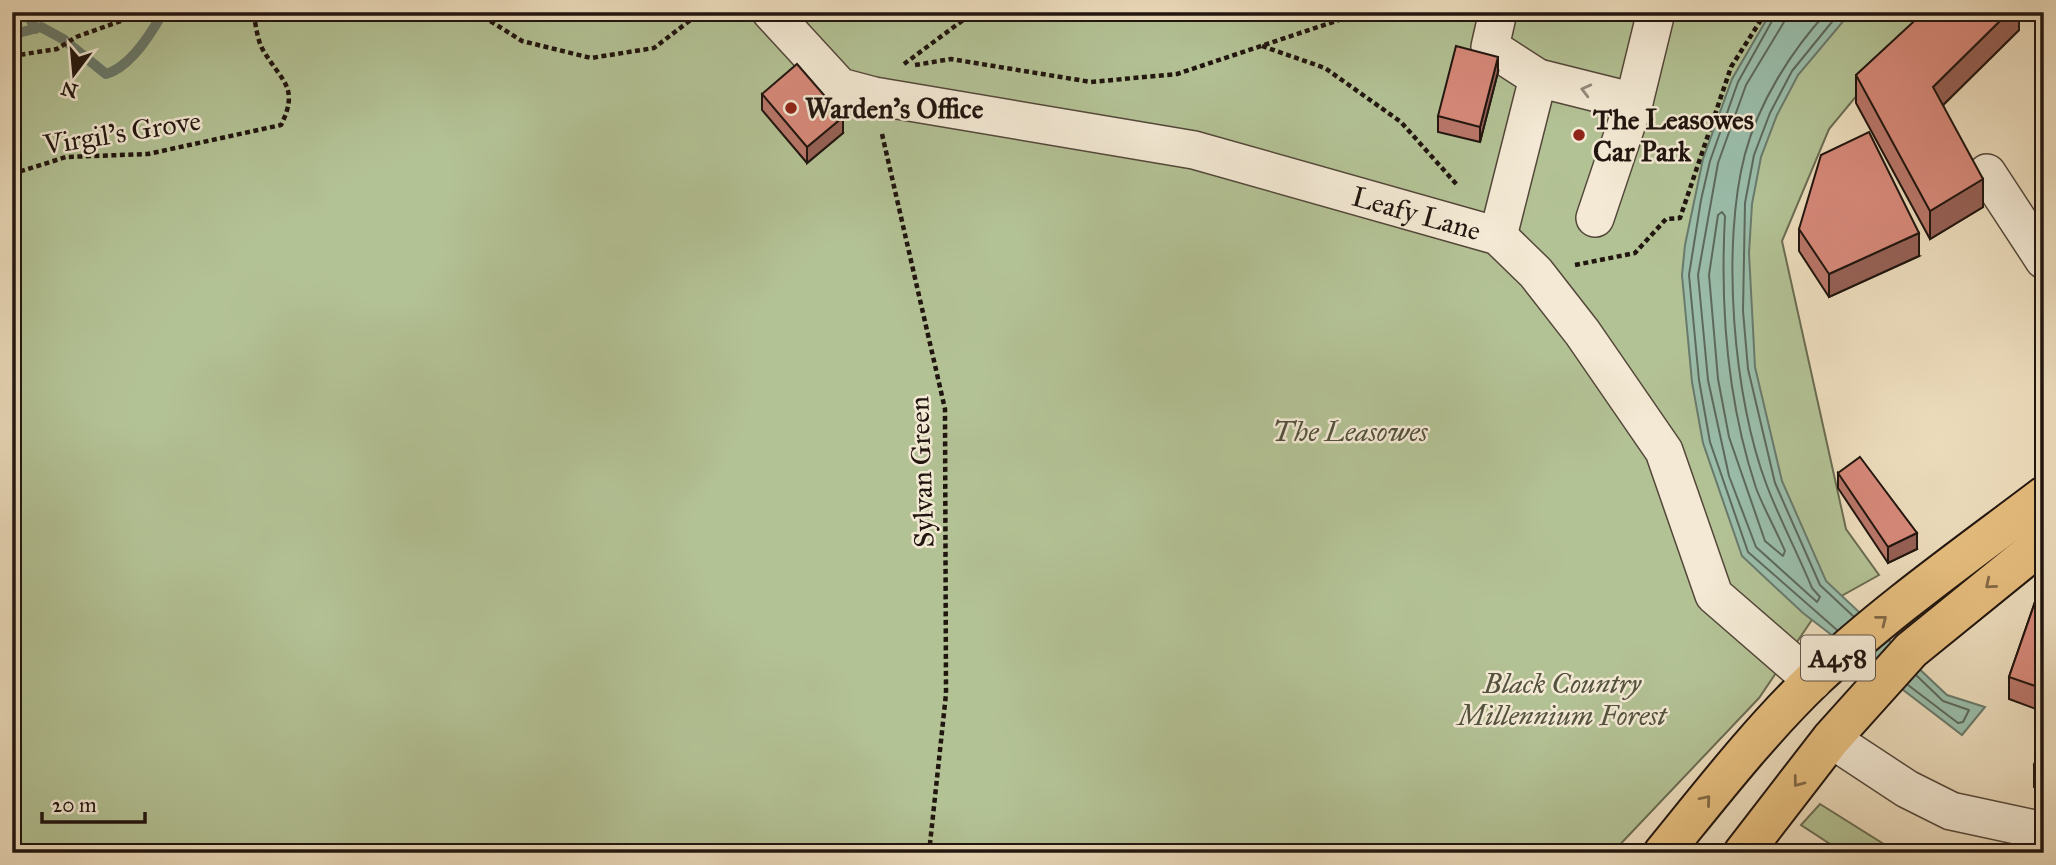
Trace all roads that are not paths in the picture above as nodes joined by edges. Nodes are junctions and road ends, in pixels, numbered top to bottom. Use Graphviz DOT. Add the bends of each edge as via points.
graph roads {
  1 [pos="771,12"];
  2 [pos="1498,12"];
  3 [pos="1656,12"];
  4 [pos="1538,78"];
  5 [pos="1634,102"];
  6 [pos="1987,173"];
  7 [pos="1595,218"];
  8 [pos="1499,236"];
  9 [pos="2044,260"];
  10 [pos="2044,496"];
  11 [pos="2044,542"];
  12 [pos="1813,681"];
  13 [pos="1830,739"];
  14 [pos="2044,831"];
  15 [pos="1663,853"];
  16 [pos="1743,853"];
  1 -- 8 [label="lane, Leafy Lane" via="840,87 1194,150"];
  2 -- 4 [label="lane" via="1490,47"];
  3 -- 5 [label="lane"];
  5 -- 4 [label="lane, one-way"];
  4 -- 8 [label="lane"];
  5 -- 7 [label="lane"];
  6 -- 9 [label="lane"];
  8 -- 12 [label="lane, Leafy Lane" via="1582,332 1664,451 1714,595"];
  12 -- 10 [label="highway, A458, one-way" via="1870,630"];
  11 -- 13 [label="highway, A458, one-way" via="1911,650"];
  15 -- 12 [label="highway, A458, one-way"];
  13 -- 14 [label="lane" via="1907,789 1951,811"];
  13 -- 16 [label="highway, A458, one-way"];
}
